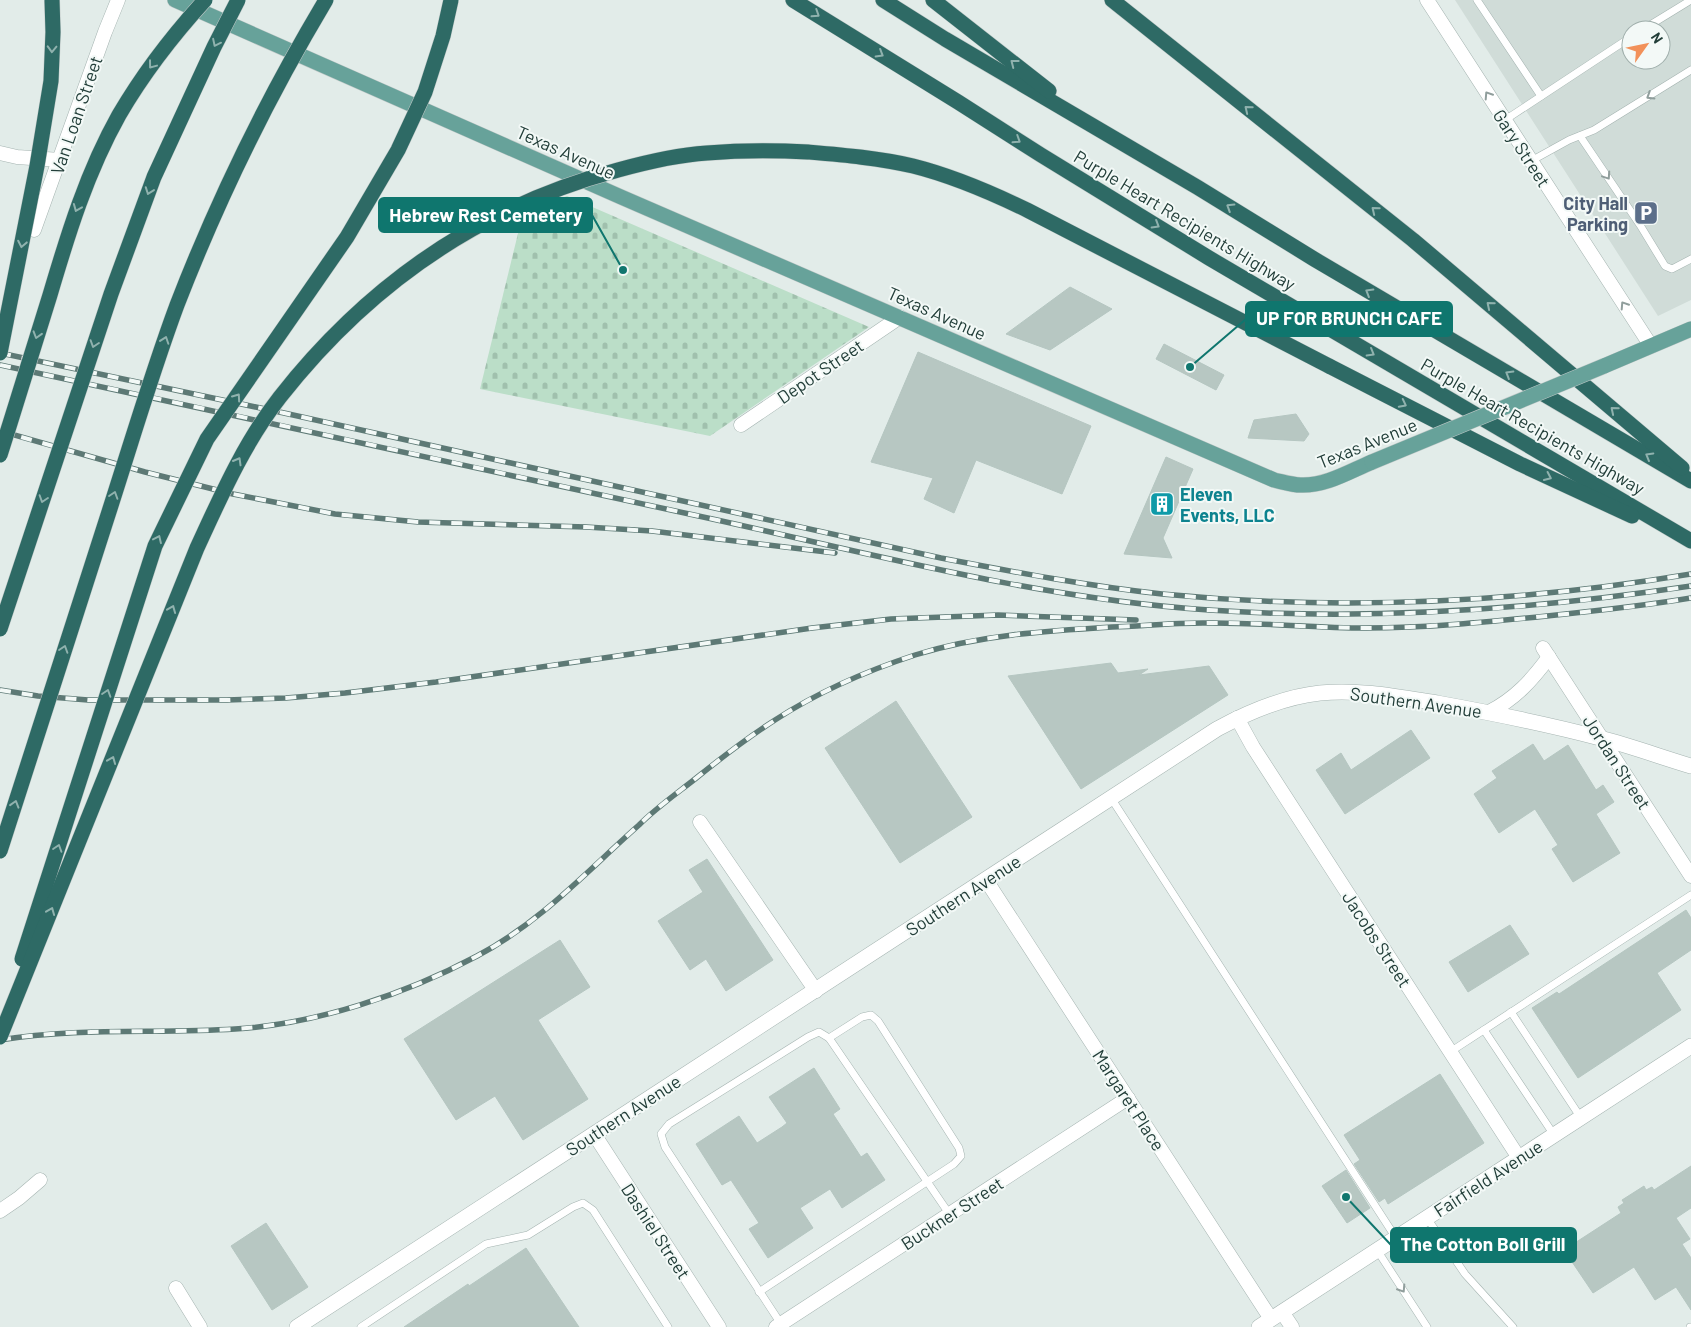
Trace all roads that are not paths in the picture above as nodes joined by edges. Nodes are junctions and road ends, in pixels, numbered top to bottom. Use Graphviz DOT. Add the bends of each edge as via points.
graph roads {
  1 [pos="52,0"];
  2 [pos="118,0"];
  3 [pos="175,0"];
  4 [pos="205,0"];
  5 [pos="238,0"];
  6 [pos="326,0"];
  7 [pos="451,0"];
  8 [pos="793,0"];
  9 [pos="883,0"];
  10 [pos="933,0"];
  11 [pos="1112,0"];
  12 [pos="1426,0"];
  13 [pos="1476,0"];
  14 [pos="1691,0"];
  15 [pos="1658,20"];
  16 [pos="1621,44"];
  17 [pos="1691,70"];
  18 [pos="1541,96"];
  19 [pos="1505,120"];
  20 [pos="1094,125"];
  21 [pos="1580,136"];
  22 [pos="0,153"];
  23 [pos="60,160"];
  24 [pos="1531,161"];
  25 [pos="34,230"];
  26 [pos="1691,259"];
  27 [pos="900,317"];
  28 [pos="1691,329"];
  29 [pos="1651,346"];
  30 [pos="0,353"];
  31 [pos="741,425"];
  32 [pos="0,455"];
  33 [pos="1691,475"];
  34 [pos="1691,481"];
  35 [pos="1691,542"];
  36 [pos="0,629"];
  37 [pos="1489,712"];
  38 [pos="1237,718"];
  39 [pos="1602,738"];
  40 [pos="1691,766"];
  41 [pos="1111,798"];
  42 [pos="700,822"];
  43 [pos="0,851"];
  44 [pos="1691,876"];
  45 [pos="986,880"];
  46 [pos="1691,895"];
  47 [pos="816,991"];
  48 [pos="1511,1012"];
  49 [pos="0,1027"];
  50 [pos="1484,1030"];
  51 [pos="0,1037"];
  52 [pos="829,1038"];
  53 [pos="1691,1046"];
  54 [pos="1450,1052"];
  55 [pos="1128,1098"];
  56 [pos="1581,1118"];
  57 [pos="594,1134"];
  58 [pos="1554,1135"];
  59 [pos="1518,1158"];
  60 [pos="40,1180"];
  61 [pos="927,1182"];
  62 [pos="0,1211"];
  63 [pos="950,1215"];
  64 [pos="1427,1218"];
  65 [pos="1396,1238"];
  66 [pos="1377,1250"];
  67 [pos="176,1288"];
  68 [pos="759,1292"];
  69 [pos="1271,1320"];
  70 [pos="779,1326"];
  71 [pos="200,1327"];
  72 [pos="297,1327"];
  73 [pos="361,1327"];
  74 [pos="668,1327"];
  75 [pos="719,1327"];
  76 [pos="1292,1327"];
  77 [pos="1427,1327"];
  78 [pos="1513,1327"];
  1 -- 30 [label="highway, one-way, bridge" via="51,81"];
  2 -- 23 [label="street, Van Loan Street"];
  3 -- 27 [label="main road, Texas Avenue"];
  4 -- 32 [label="highway, one-way, bridge" via="149,69 119,115 97,160 74,214"];
  5 -- 36 [label="highway, one-way, bridge" via="154,177 111,294"];
  43 -- 6 [label="highway, one-way, bridge" via="177,304 259,118"];
  49 -- 7 [label="highway, one-way, bridge" via="154,546 207,439 347,237 398,150 425,92"];
  8 -- 35 [label="highway, Purple Heart Recipients Highway, one-way" via="1216,262"];
  9 -- 20 [label="highway, Purple Heart Recipients Highway"];
  20 -- 10 [label="highway, one-way"];
  33 -- 11 [label="highway, one-way" via="1414,240"];
  19 -- 12 [label="street, Gary Street, one-way"];
  13 -- 18 [label="lane"];
  14 -- 15 [label="lane"];
  16 -- 18 [label="lane"];
  17 -- 21 [label="lane, one-way"];
  18 -- 19 [label="lane"];
  19 -- 24 [label="street, Gary Street"];
  34 -- 20 [label="highway, Purple Heart Recipients Highway, one-way"];
  21 -- 24 [label="lane"];
  21 -- 26 [label="lane, one-way" via="1665,266 1672,269"];
  22 -- 23 [label="street"];
  23 -- 25 [label="street, Van Loan Street"];
  29 -- 24 [label="street, Gary Street, one-way"];
  27 -- 29 [label="main road, Texas Avenue, bridge" via="1274,480 1311,485"];
  27 -- 31 [label="street, Depot Street"];
  28 -- 29 [label="main road, Texas Avenue"];
  51 -- 35 [label="highway, one-way, bridge" via="197,548 254,434 307,365 358,312 393,282 478,224 539,195 581,180 666,158 778,150 846,155 913,166 954,178 1026,210 1520,464"];
  37 -- 38 [label="street, Southern Avenue" via="1356,692 1299,696"];
  37 -- 39 [label="street, Southern Avenue"];
  37 -- 39 [label="street, Jordan Street" via="1523,690 1546,652"];
  38 -- 41 [label="street, Southern Avenue"];
  38 -- 54 [label="street, Jacobs Street"];
  39 -- 40 [label="street, Southern Avenue"];
  39 -- 44 [label="street, Jordan Street"];
  41 -- 45 [label="street, Southern Avenue"];
  41 -- 65 [label="lane"];
  42 -- 47 [label="street"];
  45 -- 47 [label="street, Southern Avenue"];
  45 -- 55 [label="street, Margaret Place"];
  46 -- 48 [label="lane"];
  47 -- 57 [label="street, Southern Avenue"];
  48 -- 50 [label="lane"];
  48 -- 56 [label="lane"];
  50 -- 54 [label="lane"];
  50 -- 58 [label="lane"];
  52 -- 61 [label="lane"];
  52 -- 61 [label="lane" via="862,1017 871,1015 878,1021 959,1148 961,1156 954,1164"];
  52 -- 68 [label="lane" via="819,1032 808,1037 669,1124 661,1134 665,1147"];
  53 -- 56 [label="street, Fairfield Avenue"];
  54 -- 59 [label="street, Jacobs Street"];
  55 -- 63 [label="street, Buckner Street"];
  55 -- 69 [label="street, Margaret Place"];
  56 -- 58 [label="street, Fairfield Avenue"];
  57 -- 72 [label="street, Southern Avenue"];
  57 -- 75 [label="street, Dashiel Street"];
  58 -- 59 [label="street, Fairfield Avenue"];
  59 -- 64 [label="street, Fairfield Avenue"];
  60 -- 62 [label="street"];
  61 -- 63 [label="lane"];
  61 -- 68 [label="lane"];
  63 -- 70 [label="street, Buckner Street"];
  64 -- 65 [label="street, Fairfield Avenue"];
  64 -- 78 [label="lane" via="1465,1274"];
  65 -- 66 [label="street, Fairfield Avenue"];
  66 -- 69 [label="street, Fairfield Avenue"];
  66 -- 77 [label="lane, one-way"];
  67 -- 71 [label="street"];
  68 -- 70 [label="lane"];
  69 -- 76 [label="street, Margaret Place"];
  73 -- 74 [label="lane" via="486,1244 528,1234 583,1203 593,1210"];
}
